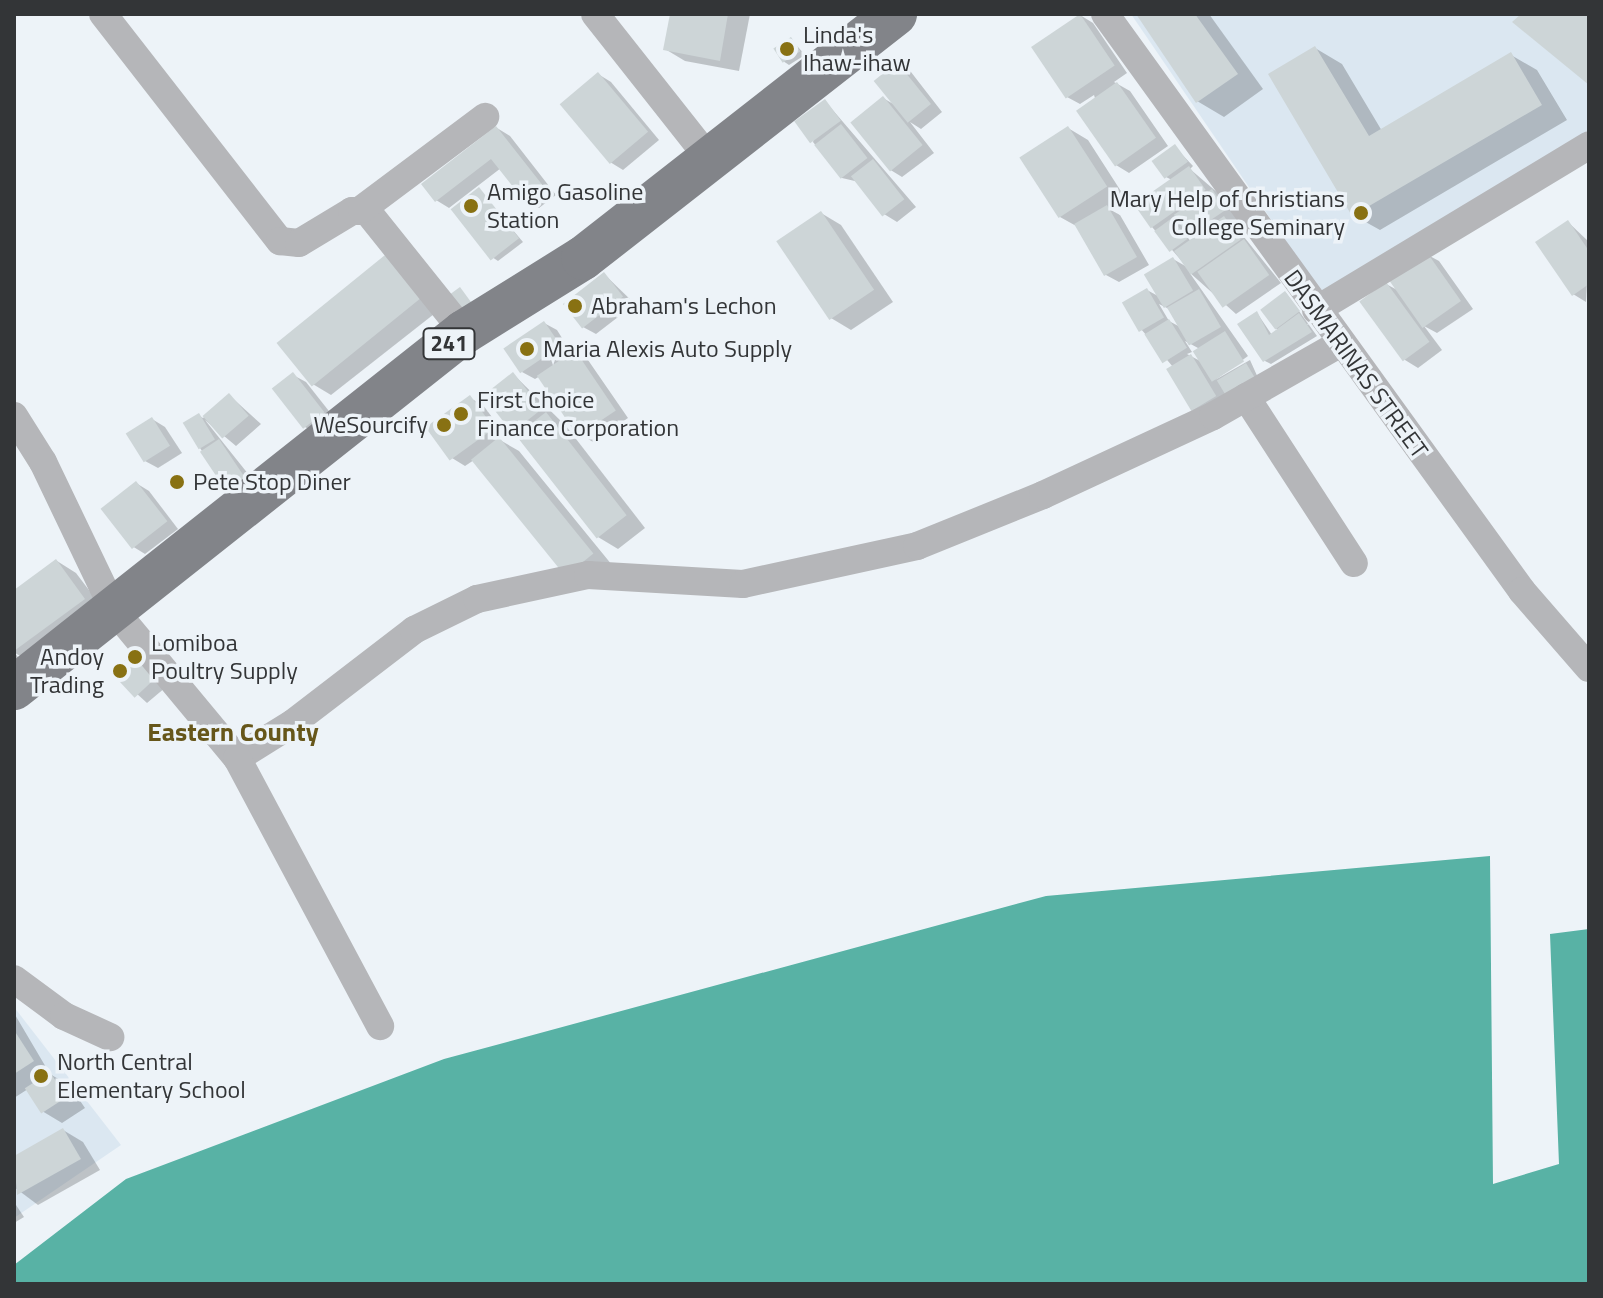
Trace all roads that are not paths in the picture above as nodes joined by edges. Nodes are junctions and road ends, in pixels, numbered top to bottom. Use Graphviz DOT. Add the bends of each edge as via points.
graph roads {
  1 [pos="103,14"];
  2 [pos="595,14"];
  3 [pos="895,14"];
  4 [pos="1105,14"];
  5 [pos="485,117"];
  6 [pos="1589,145"];
  7 [pos="711,161"];
  8 [pos="362,209"];
  9 [pos="1316,310"];
  10 [pos="464,332"];
  11 [pos="1339,344"];
  12 [pos="1246,397"];
  13 [pos="14,416"];
  14 [pos="1354,563"];
  15 [pos="114,610"];
  16 [pos="1589,668"];
  17 [pos="14,688"];
  18 [pos="237,758"];
  19 [pos="14,979"];
  20 [pos="380,1026"];
  21 [pos="110,1037"];
  1 -- 8 [label="street" via="280,241 299,243"];
  2 -- 7 [label="street"];
  3 -- 7 [label="main road, 241"];
  4 -- 9 [label="street, DASMARINAS STREET"];
  5 -- 8 [label="street"];
  6 -- 9 [label="street"];
  7 -- 10 [label="main road, 241" via="583,258"];
  8 -- 10 [label="street"];
  9 -- 11 [label="street, DASMARINAS STREET"];
  10 -- 15 [label="main road, 241"];
  11 -- 12 [label="street"];
  11 -- 16 [label="street, DASMARINAS STREET" via="1522,591"];
  12 -- 14 [label="street"];
  12 -- 18 [label="street" via="1043,495 917,546 743,584 588,575 477,599 414,630 293,723"];
  13 -- 15 [label="street" via="43,462"];
  15 -- 17 [label="main road, 241"];
  15 -- 18 [label="street"];
  18 -- 20 [label="street"];
  19 -- 21 [label="street" via="64,1016"];
}
